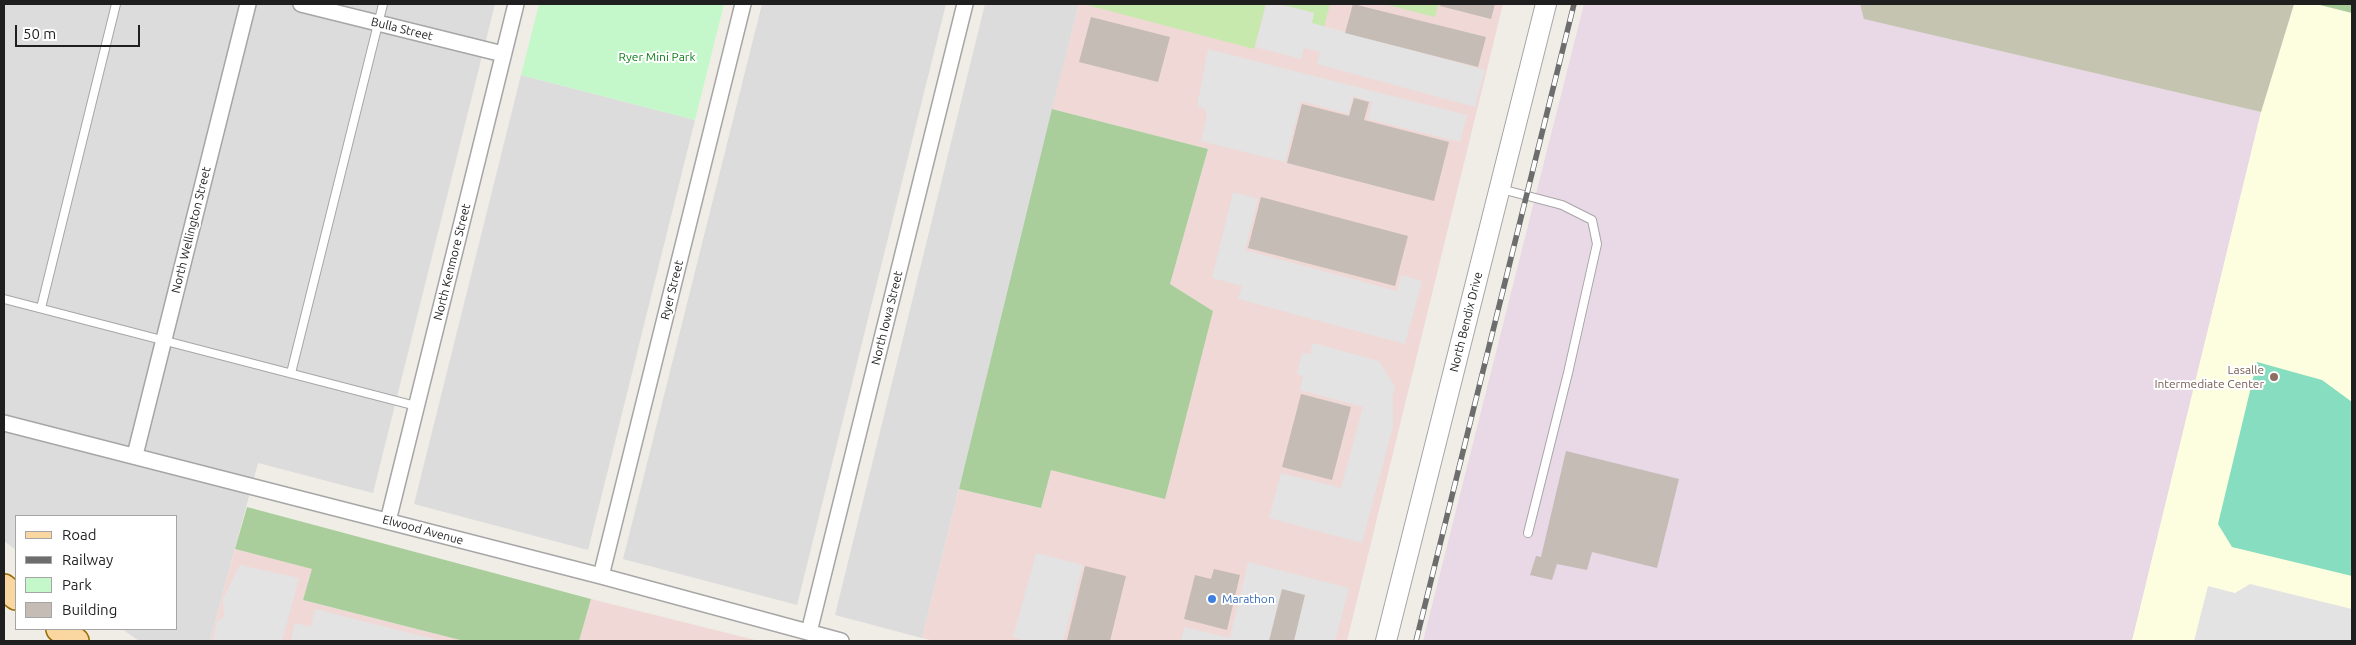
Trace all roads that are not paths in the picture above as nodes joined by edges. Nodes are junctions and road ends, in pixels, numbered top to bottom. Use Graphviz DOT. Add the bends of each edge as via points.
graph roads {
  1 [pos="116,4"];
  2 [pos="248,4"];
  3 [pos="301,4"];
  4 [pos="383,4"];
  5 [pos="516,4"];
  6 [pos="743,4"];
  7 [pos="965,4"];
  8 [pos="1546,4"];
  9 [pos="378,23"];
  10 [pos="503,54"];
  11 [pos="1499,188"];
  12 [pos="4,299"];
  13 [pos="41,308"];
  14 [pos="164,340"];
  15 [pos="291,373"];
  16 [pos="416,406"];
  17 [pos="4,423"];
  18 [pos="135,456"];
  19 [pos="388,521"];
  20 [pos="1528,533"];
  21 [pos="601,576"];
  22 [pos="4,587"];
  23 [pos="15,596"];
  24 [pos="60,630"];
  25 [pos="809,632"];
  26 [pos="76,641"];
  27 [pos="841,641"];
  28 [pos="1386,641"];
  1 -- 13 [label="lane"];
  2 -- 14 [label="street, North Wellington Street"];
  3 -- 9 [label="street, Bulla Street"];
  4 -- 9 [label="lane"];
  5 -- 10 [label="street, North Kenmore Street"];
  6 -- 21 [label="street, Ryer Street"];
  7 -- 25 [label="street, North Iowa Street"];
  8 -- 11 [label="street, North Bendix Drive"];
  9 -- 10 [label="street, Bulla Street"];
  9 -- 15 [label="lane"];
  10 -- 16 [label="street, North Kenmore Street"];
  11 -- 20 [label="lane" via="1562,204 1592,220 1597,244"];
  11 -- 28 [label="street, North Bendix Drive"];
  12 -- 13 [label="lane"];
  13 -- 14 [label="lane"];
  14 -- 15 [label="lane"];
  14 -- 18 [label="street, North Wellington Street"];
  15 -- 16 [label="lane"];
  16 -- 19 [label="street, North Kenmore Street"];
  17 -- 18 [label="street, Elwood Avenue"];
  18 -- 19 [label="street, Elwood Avenue"];
  19 -- 21 [label="street, Elwood Avenue"];
  21 -- 25 [label="street, Elwood Avenue"];
  22 -- 23 [label="main road"];
  24 -- 26 [label="main road"];
  25 -- 27 [label="street, Elwood Avenue"];
}
